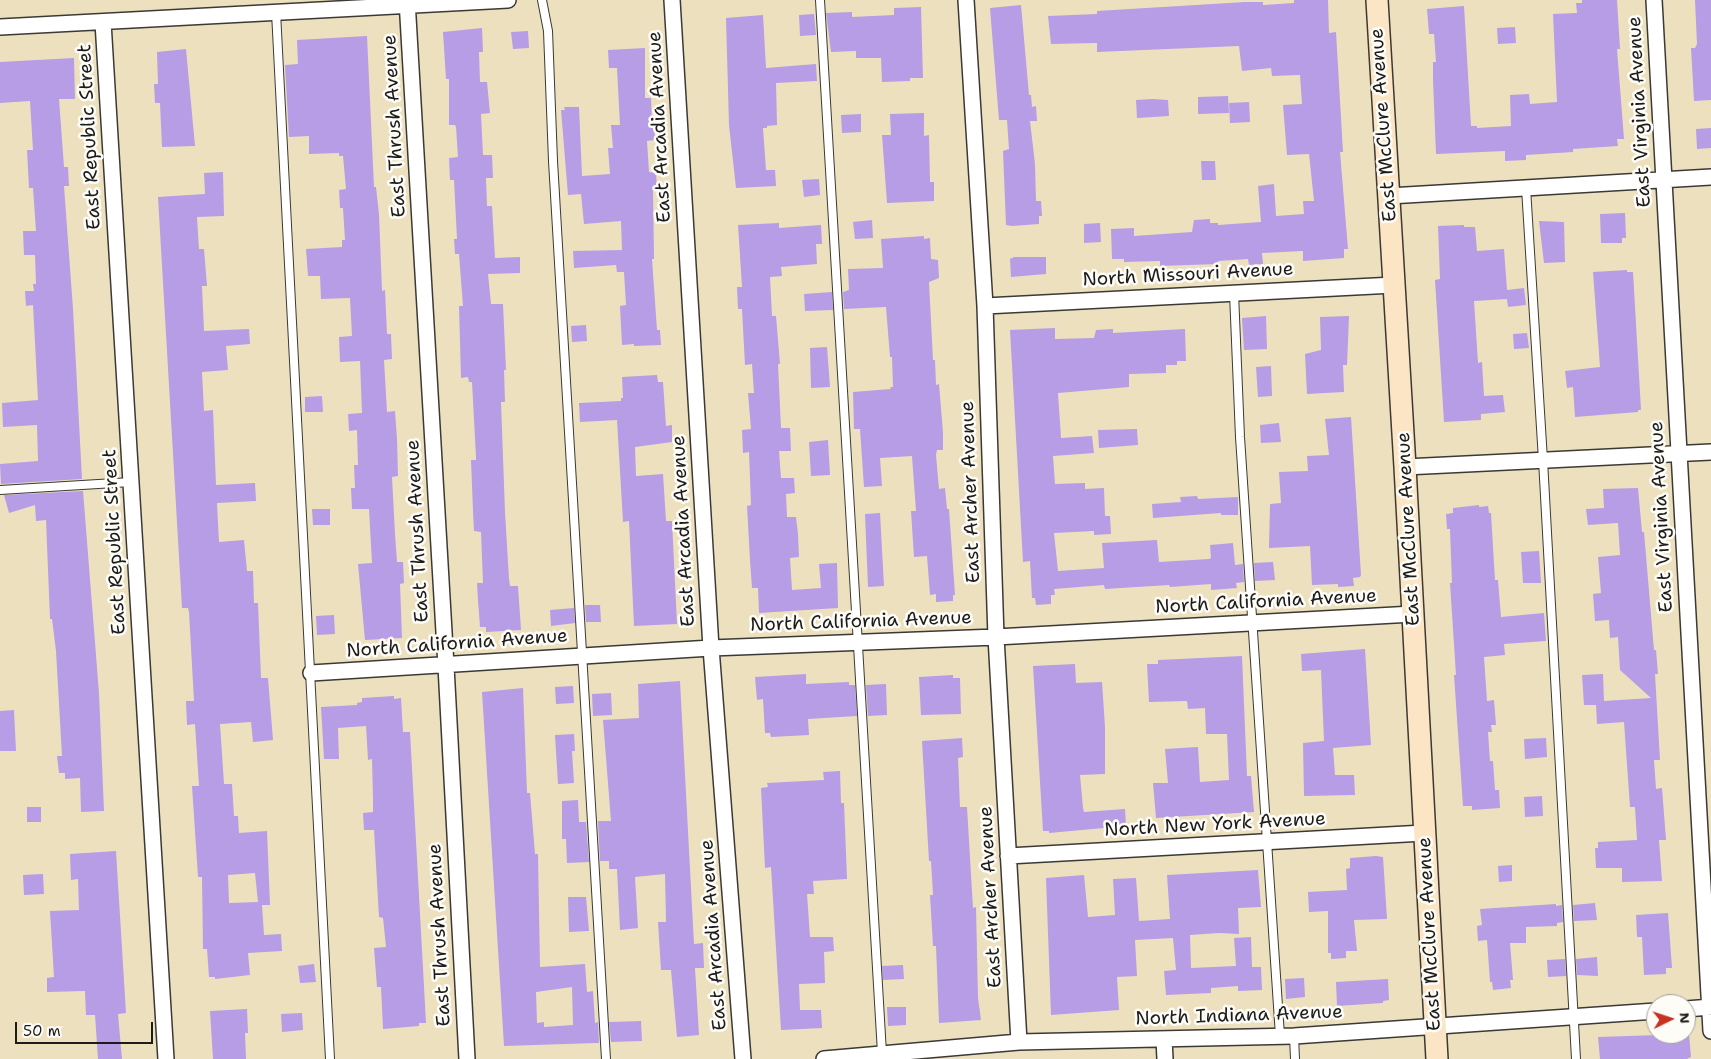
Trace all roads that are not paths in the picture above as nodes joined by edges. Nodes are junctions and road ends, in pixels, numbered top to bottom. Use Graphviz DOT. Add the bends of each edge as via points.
graph roads {
  1 [pos="508,0"];
  2 [pos="542,0"];
  3 [pos="672,0"];
  4 [pos="820,0"];
  5 [pos="966,0"];
  6 [pos="1377,0"];
  7 [pos="1654,0"];
  8 [pos="407,2"];
  9 [pos="276,12"];
  10 [pos="103,22"];
  11 [pos="0,27"];
  12 [pos="1711,178"];
  13 [pos="1664,180"];
  14 [pos="1526,188"];
  15 [pos="1389,196"];
  16 [pos="1394,284"];
  17 [pos="1234,293"];
  18 [pos="985,306"];
  19 [pos="1711,452"];
  20 [pos="1678,454"];
  21 [pos="1543,460"];
  22 [pos="1406,467"];
  23 [pos="131,482"];
  24 [pos="0,490"];
  25 [pos="1413,614"];
  26 [pos="1253,623"];
  27 [pos="996,637"];
  28 [pos="858,642"];
  29 [pos="711,648"];
  30 [pos="581,657"];
  31 [pos="446,666"];
  32 [pos="311,673"];
  33 [pos="1424,833"];
  34 [pos="1266,842"];
  35 [pos="1008,856"];
  36 [pos="1710,1007"];
  37 [pos="1696,1008"];
  38 [pos="1646,1012"];
  39 [pos="1574,1016"];
  40 [pos="1435,1025"];
  41 [pos="1711,1031"];
  42 [pos="1287,1036"];
  43 [pos="1164,1040"];
  44 [pos="1019,1042"];
  45 [pos="882,1053"];
  46 [pos="166,1059"];
  47 [pos="330,1059"];
  48 [pos="467,1059"];
  49 [pos="606,1059"];
  50 [pos="743,1059"];
  51 [pos="824,1059"];
  52 [pos="1165,1059"];
  53 [pos="1295,1059"];
  54 [pos="1437,1059"];
  55 [pos="1576,1059"];
  1 -- 8 [label="street"];
  2 -- 30 [label="lane" via="548,31"];
  3 -- 29 [label="street, East Arcadia Avenue"];
  4 -- 28 [label="lane"];
  5 -- 18 [label="street, East Archer Avenue"];
  6 -- 15 [label="street, East McClure Avenue"];
  7 -- 13 [label="street, East Virginia Avenue"];
  8 -- 9 [label="street"];
  8 -- 31 [label="street, East Thrush Avenue"];
  9 -- 10 [label="street"];
  9 -- 32 [label="lane"];
  10 -- 11 [label="street"];
  10 -- 23 [label="street, East Republic Street"];
  12 -- 13 [label="street"];
  13 -- 14 [label="street"];
  13 -- 20 [label="street, East Virginia Avenue"];
  14 -- 15 [label="street"];
  14 -- 21 [label="lane"];
  15 -- 16 [label="street, East McClure Avenue"];
  16 -- 17 [label="street, North Missouri Avenue"];
  16 -- 22 [label="street, East McClure Avenue"];
  17 -- 18 [label="street, North Missouri Avenue"];
  17 -- 26 [label="lane"];
  18 -- 27 [label="street, East Archer Avenue"];
  19 -- 20 [label="street"];
  20 -- 21 [label="street"];
  20 -- 36 [label="street, East Virginia Avenue"];
  21 -- 22 [label="street"];
  21 -- 39 [label="lane"];
  22 -- 25 [label="street, East McClure Avenue"];
  23 -- 24 [label="lane"];
  23 -- 46 [label="street, East Republic Street"];
  25 -- 26 [label="street, North California Avenue"];
  25 -- 33 [label="street, East McClure Avenue"];
  26 -- 27 [label="street, North California Avenue"];
  26 -- 34 [label="lane"];
  27 -- 28 [label="street, North California Avenue"];
  27 -- 35 [label="street, East Archer Avenue"];
  28 -- 29 [label="street, North California Avenue"];
  28 -- 45 [label="lane"];
  29 -- 30 [label="street, North California Avenue"];
  29 -- 50 [label="street, East Arcadia Avenue"];
  30 -- 31 [label="street, North California Avenue"];
  30 -- 49 [label="lane"];
  31 -- 32 [label="street, North California Avenue"];
  31 -- 48 [label="street, East Thrush Avenue"];
  32 -- 47 [label="lane"];
  33 -- 34 [label="street, North New York Avenue"];
  33 -- 40 [label="street, East McClure Avenue"];
  34 -- 35 [label="street, North New York Avenue"];
  34 -- 42 [label="lane"];
  35 -- 44 [label="street, East Archer Avenue"];
  36 -- 37 [label="street"];
  36 -- 41 [label="street, East Virginia Avenue"];
  38 -- 39 [label="street, North Indiana Avenue"];
  39 -- 40 [label="street, North Indiana Avenue"];
  39 -- 55 [label="lane"];
  40 -- 42 [label="street, North Indiana Avenue"];
  40 -- 54 [label="street, East McClure Avenue"];
  42 -- 43 [label="street, North Indiana Avenue"];
  42 -- 53 [label="lane"];
  43 -- 44 [label="street, North Indiana Avenue"];
  43 -- 52 [label="street"];
  44 -- 45 [label="street, North Indiana Avenue"];
  45 -- 51 [label="street, North Indiana Avenue"];
}
